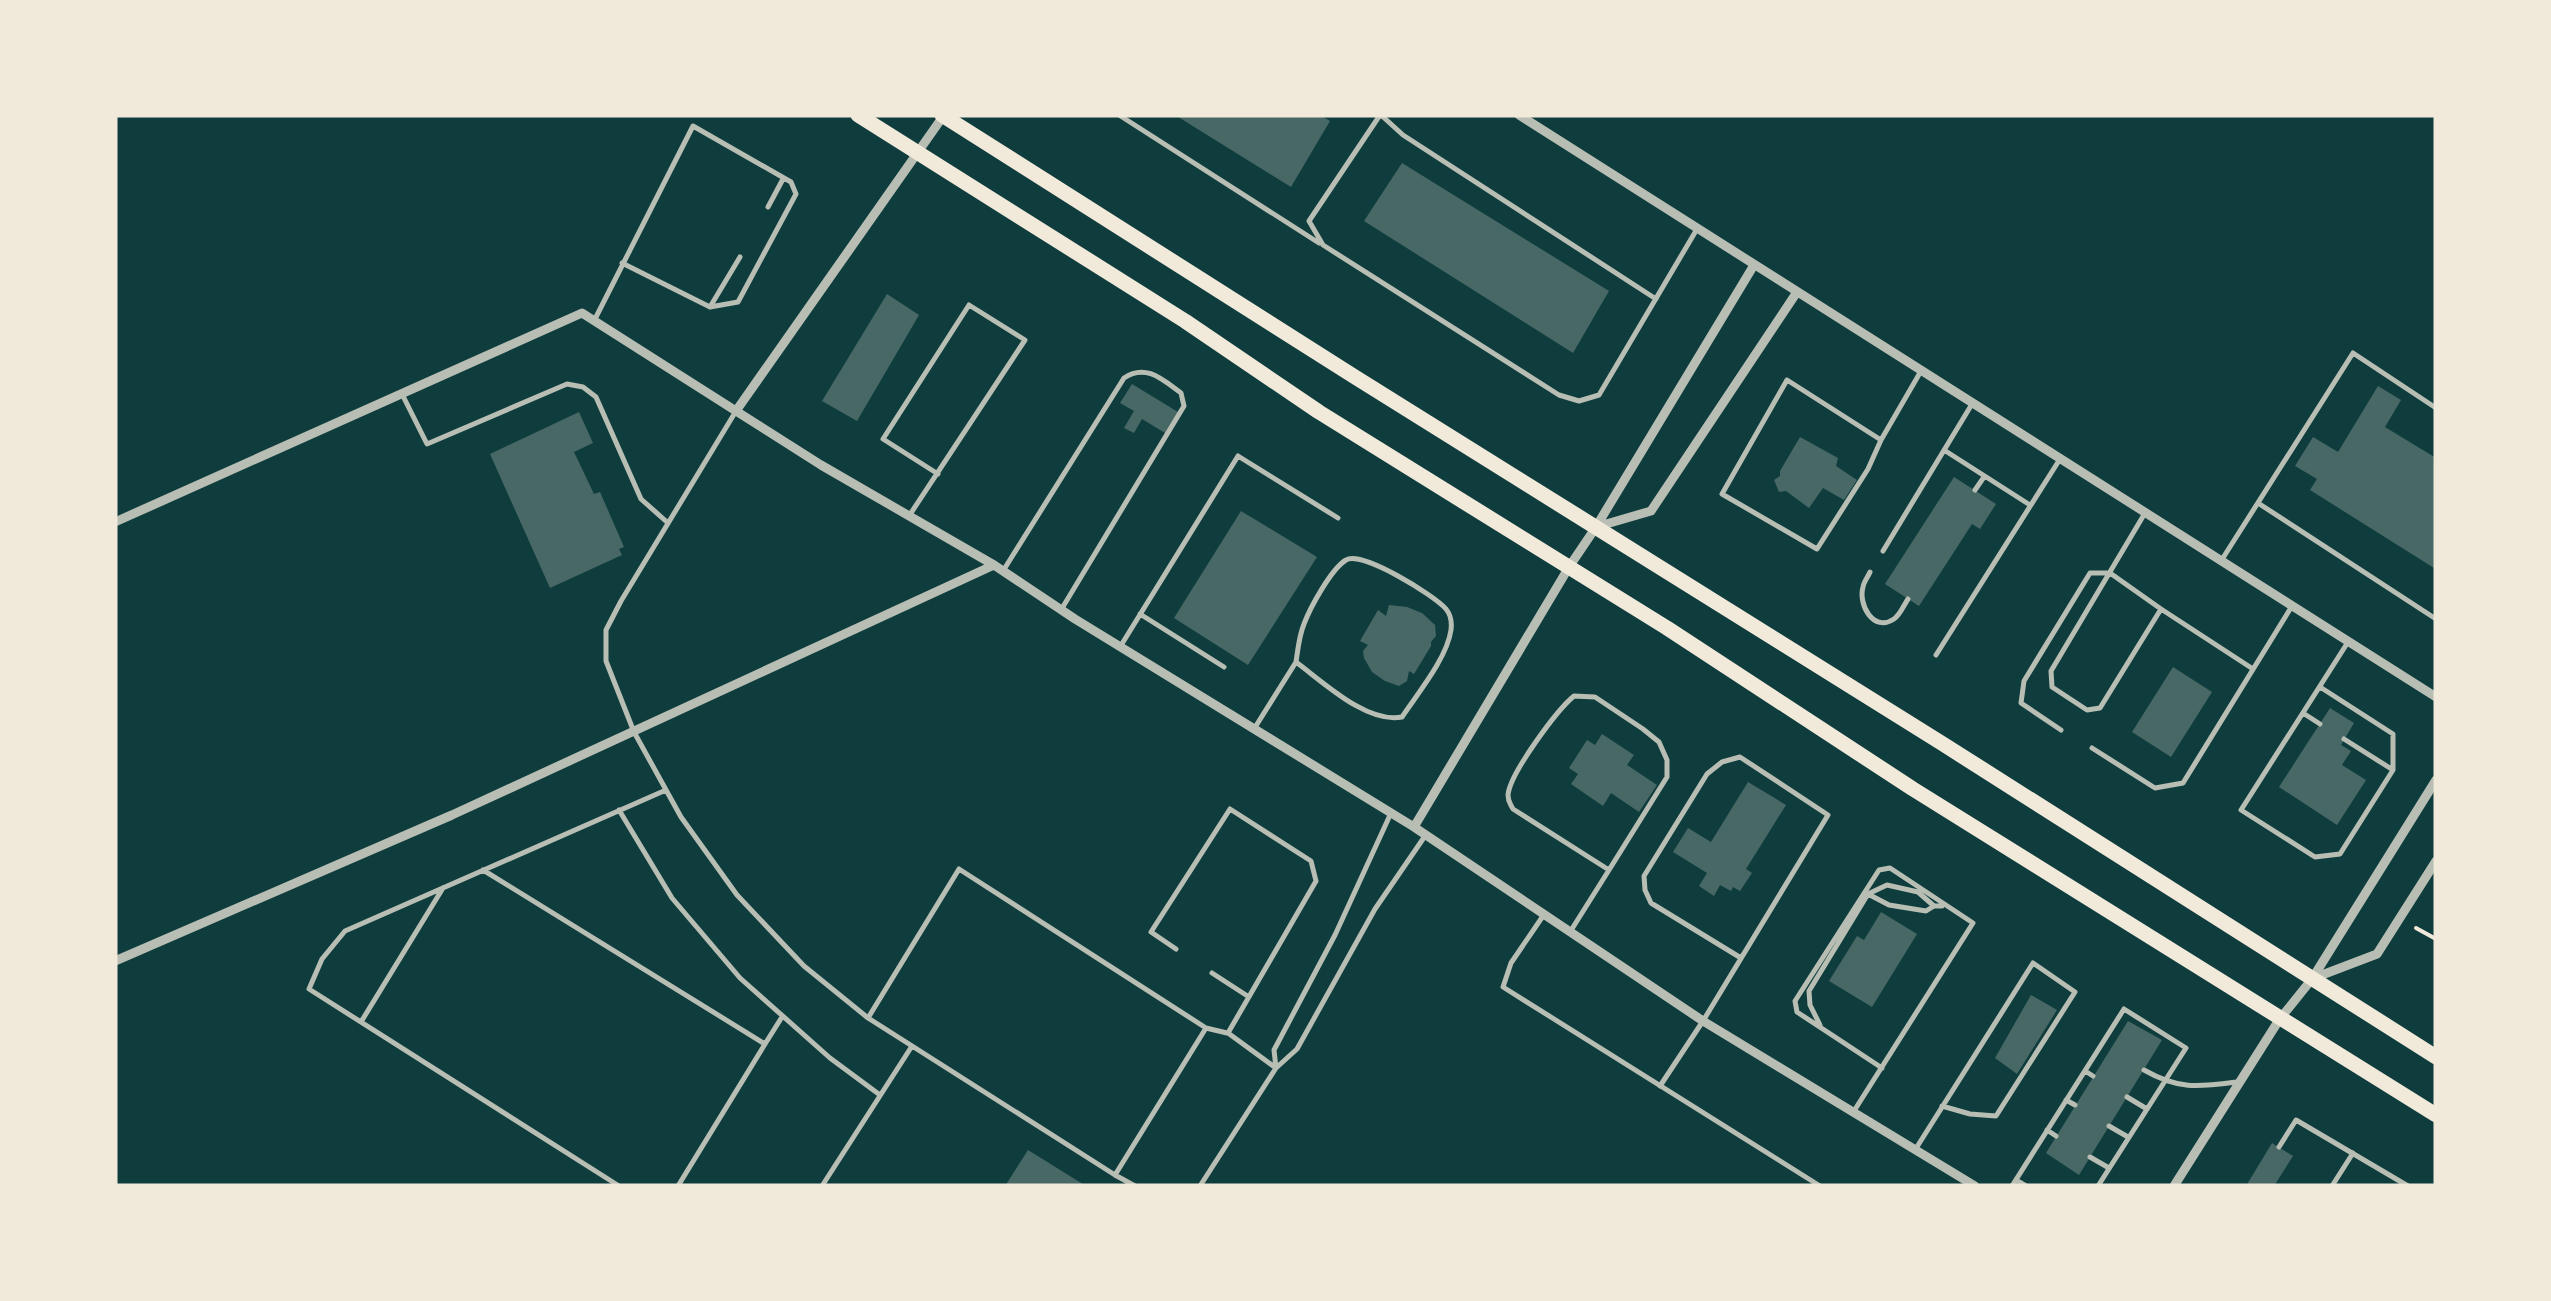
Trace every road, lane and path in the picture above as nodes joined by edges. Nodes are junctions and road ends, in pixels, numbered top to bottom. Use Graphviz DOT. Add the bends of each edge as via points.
graph roads {
  1 [pos="858,115"];
  2 [pos="943,115"];
  3 [pos="1119,115"];
  4 [pos="1380,115"];
  5 [pos="1518,115"];
  6 [pos="918,153"];
  7 [pos="784,178"];
  8 [pos="768,207"];
  9 [pos="1697,229"];
  10 [pos="1323,246"];
  11 [pos="740,257"];
  12 [pos="622,263"];
  13 [pos="1754,265"];
  14 [pos="1797,292"];
  15 [pos="1656,299"];
  16 [pos="710,306"];
  17 [pos="594,321"];
  18 [pos="1921,371"];
  19 [pos="402,394"];
  20 [pos="1972,404"];
  21 [pos="2436,408"];
  22 [pos="736,412"];
  23 [pos="1880,440"];
  24 [pos="1944,450"];
  25 [pos="2060,459"];
  26 [pos="938,474"];
  27 [pos="1984,477"];
  28 [pos="1975,490"];
  29 [pos="2258,503"];
  30 [pos="2030,505"];
  31 [pos="2145,513"];
  32 [pos="909,516"];
  33 [pos="1338,518"];
  34 [pos="115,522"];
  35 [pos="668,523"];
  36 [pos="1596,526"];
  37 [pos="1883,551"];
  38 [pos="2221,561"];
  39 [pos="1568,567"];
  40 [pos="999,568"];
  41 [pos="1870,572"];
  42 [pos="2110,573"];
  43 [pos="1908,599"];
  44 [pos="2292,606"];
  45 [pos="2161,608"];
  46 [pos="1061,610"];
  47 [pos="1140,614"];
  48 [pos="2436,619"];
  49 [pos="2348,642"];
  50 [pos="1120,647"];
  51 [pos="1936,655"];
  52 [pos="1296,662"];
  53 [pos="1224,666"];
  54 [pos="2253,669"];
  55 [pos="2320,687"];
  56 [pos="2436,698"];
  57 [pos="2303,713"];
  58 [pos="2320,724"];
  59 [pos="1254,729"];
  60 [pos="2061,730"];
  61 [pos="634,732"];
  62 [pos="2344,739"];
  63 [pos="2092,748"];
  64 [pos="2394,770"];
  65 [pos="2436,780"];
  66 [pos="666,790"];
  67 [pos="619,810"];
  68 [pos="1391,813"];
  69 [pos="1414,827"];
  70 [pos="1426,835"];
  71 [pos="2436,861"];
  72 [pos="483,870"];
  73 [pos="1609,870"];
  74 [pos="443,887"];
  75 [pos="1868,894"];
  76 [pos="1934,906"];
  77 [pos="1945,906"];
  78 [pos="1544,914"];
  79 [pos="2416,928"];
  80 [pos="1570,932"];
  81 [pos="2436,939"];
  82 [pos="1176,949"];
  83 [pos="1741,958"];
  84 [pos="115,961"];
  85 [pos="1212,973"];
  86 [pos="2312,979"];
  87 [pos="1248,997"];
  88 [pos="782,1018"];
  89 [pos="868,1018"];
  90 [pos="2280,1020"];
  91 [pos="1703,1021"];
  92 [pos="361,1022"];
  93 [pos="1820,1027"];
  94 [pos="1206,1028"];
  95 [pos="1228,1033"];
  96 [pos="765,1044"];
  97 [pos="2101,1045"];
  98 [pos="912,1046"];
  99 [pos="2109,1050"];
  100 [pos="2436,1057"];
  101 [pos="1276,1068"];
  102 [pos="1882,1068"];
  103 [pos="2144,1070"];
  104 [pos="2084,1071"];
  105 [pos="2093,1076"];
  106 [pos="2240,1081"];
  107 [pos="2164,1082"];
  108 [pos="1660,1086"];
  109 [pos="880,1095"];
  110 [pos="2127,1097"];
  111 [pos="2066,1100"];
  112 [pos="2075,1105"];
  113 [pos="1942,1106"];
  114 [pos="2147,1109"];
  115 [pos="1854,1112"];
  116 [pos="2436,1115"];
  117 [pos="2109,1126"];
  118 [pos="2047,1130"];
  119 [pos="2056,1136"];
  120 [pos="2129,1138"];
  121 [pos="2280,1147"];
  122 [pos="1915,1150"];
  123 [pos="2354,1152"];
  124 [pos="2090,1157"];
  125 [pos="2109,1169"];
  126 [pos="1115,1175"];
  127 [pos="2014,1183"];
  128 [pos="619,1186"];
  129 [pos="678,1186"];
  130 [pos="822,1186"];
  131 [pos="1135,1186"];
  132 [pos="1200,1186"];
  133 [pos="1820,1186"];
  134 [pos="1975,1186"];
  135 [pos="2026,1186"];
  136 [pos="2098,1186"];
  137 [pos="2174,1186"];
  138 [pos="2332,1186"];
  139 [pos="2408,1186"];
  1 -- 6 [label="main road"];
  2 -- 6 [label="street"];
  2 -- 36 [label="main road"];
  3 -- 10 [label="lane"];
  4 -- 10 [label="lane" via="1308,222"];
  4 -- 15 [label="lane"];
  5 -- 9 [label="street"];
  6 -- 22 [label="street"];
  6 -- 39 [label="main road"];
  7 -- 8 [label="lane"];
  7 -- 12 [label="lane" via="694,126"];
  7 -- 16 [label="lane" via="796,194 738,302"];
  9 -- 13 [label="street"];
  9 -- 15 [label="lane"];
  10 -- 15 [label="lane" via="1559,395 1579,401 1599,395"];
  11 -- 16 [label="lane"];
  12 -- 16 [label="lane"];
  12 -- 17 [label="lane"];
  13 -- 14 [label="street"];
  13 -- 36 [label="street"];
  14 -- 18 [label="street"];
  14 -- 36 [label="street" via="1651,511"];
  17 -- 19 [label="street" via="582,313"];
  17 -- 22 [label="street"];
  18 -- 20 [label="street"];
  18 -- 23 [label="lane"];
  19 -- 34 [label="street"];
  19 -- 35 [label="lane" via="428,444 568,384 582,386 596,398 641,499"];
  20 -- 24 [label="lane"];
  20 -- 25 [label="street"];
  21 -- 29 [label="lane" via="2353,353"];
  22 -- 32 [label="street"];
  22 -- 35 [label="lane"];
  23 -- 23 [label="lane" via="1787,380 1722,494 1818,549"];
  24 -- 27 [label="lane"];
  24 -- 37 [label="lane"];
  25 -- 30 [label="lane"];
  25 -- 31 [label="street"];
  26 -- 26 [label="lane" via="1024,340 970,305 883,439"];
  26 -- 32 [label="lane"];
  27 -- 28 [label="lane"];
  27 -- 30 [label="lane"];
  29 -- 38 [label="lane"];
  29 -- 48 [label="lane"];
  30 -- 51 [label="lane"];
  31 -- 38 [label="street"];
  31 -- 42 [label="lane"];
  32 -- 40 [label="street"];
  33 -- 47 [label="lane" via="1238,456"];
  35 -- 61 [label="lane" via="606,630 606,662"];
  36 -- 39 [label="street"];
  36 -- 86 [label="main road"];
  38 -- 44 [label="street"];
  39 -- 69 [label="street"];
  39 -- 90 [label="main road"];
  40 -- 46 [label="street"];
  40 -- 46 [label="lane" via="1124,378 1150,372 1182,392 1184,406"];
  40 -- 61 [label="street"];
  41 -- 43 [label="lane" via="1862,588 1868,616 1888,622"];
  42 -- 45 [label="lane"];
  42 -- 45 [label="lane" via="2052,671 2052,687 2088,710 2100,708"];
  42 -- 60 [label="lane" via="2090,573 2024,682 2021,703"];
  44 -- 49 [label="street"];
  44 -- 54 [label="lane"];
  45 -- 54 [label="lane"];
  46 -- 50 [label="street"];
  47 -- 50 [label="lane"];
  47 -- 53 [label="lane"];
  49 -- 55 [label="lane"];
  49 -- 56 [label="street"];
  50 -- 59 [label="street"];
  52 -- 52 [label="lane" via="1365,712 1402,717 1445,650 1450,613 1356,556 1331,577 1304,623"];
  52 -- 59 [label="lane"];
  54 -- 63 [label="lane" via="2182,783 2155,788"];
  55 -- 57 [label="lane"];
  55 -- 64 [label="lane" via="2393,734"];
  57 -- 58 [label="lane"];
  57 -- 64 [label="lane" via="2241,810 2315,857 2340,854"];
  59 -- 68 [label="street"];
  61 -- 66 [label="lane"];
  61 -- 84 [label="street"];
  62 -- 64 [label="lane"];
  65 -- 86 [label="street"];
  66 -- 67 [label="lane"];
  66 -- 89 [label="lane" via="736,895 804,966"];
  67 -- 72 [label="lane"];
  67 -- 88 [label="lane" via="672,898"];
  68 -- 69 [label="street"];
  68 -- 101 [label="lane" via="1274,1050"];
  69 -- 70 [label="street"];
  70 -- 78 [label="street"];
  70 -- 101 [label="lane" via="1375,909 1297,1048"];
  71 -- 86 [label="street" via="2376,954"];
  72 -- 74 [label="lane"];
  72 -- 96 [label="lane"];
  73 -- 73 [label="lane" via="1509,802 1516,775 1574,696 1595,698 1643,729 1667,760 1667,777"];
  73 -- 80 [label="lane"];
  74 -- 92 [label="lane"];
  74 -- 92 [label="lane" via="344,931 322,960 309,989"];
  75 -- 76 [label="lane" via="1926,912"];
  75 -- 76 [label="lane" via="1888,885 1918,892"];
  75 -- 93 [label="lane" via="1809,991"];
  76 -- 77 [label="lane"];
  77 -- 93 [label="lane" via="1890,868 1880,870 1795,1002 1797,1012"];
  77 -- 102 [label="lane" via="1973,924"];
  78 -- 80 [label="street"];
  78 -- 108 [label="lane" via="1503,987"];
  79 -- 81 [label="path"];
  80 -- 91 [label="street"];
  82 -- 87 [label="lane" via="1151,932 1230,809 1311,861 1316,881"];
  83 -- 83 [label="lane" via="1828,816 1740,757 1707,774 1644,876 1651,903"];
  83 -- 91 [label="lane"];
  85 -- 87 [label="lane"];
  86 -- 90 [label="street"];
  86 -- 100 [label="main road"];
  87 -- 95 [label="lane"];
  88 -- 96 [label="lane"];
  88 -- 109 [label="lane"];
  89 -- 94 [label="lane" via="959,869"];
  89 -- 98 [label="lane"];
  90 -- 106 [label="street"];
  90 -- 116 [label="main road"];
  91 -- 108 [label="lane"];
  91 -- 115 [label="street"];
  92 -- 128 [label="lane"];
  93 -- 102 [label="lane"];
  94 -- 95 [label="lane"];
  94 -- 126 [label="lane"];
  95 -- 101 [label="lane"];
  96 -- 129 [label="lane"];
  97 -- 99 [label="lane"];
  97 -- 104 [label="lane"];
  97 -- 107 [label="lane" via="2124,1008 2186,1048"];
  98 -- 109 [label="lane"];
  98 -- 126 [label="lane"];
  101 -- 132 [label="lane"];
  102 -- 115 [label="lane"];
  103 -- 107 [label="lane"];
  104 -- 105 [label="lane"];
  104 -- 111 [label="lane"];
  106 -- 107 [label="lane" via="2200,1087"];
  106 -- 137 [label="street"];
  107 -- 114 [label="lane"];
  108 -- 133 [label="lane"];
  109 -- 130 [label="lane"];
  110 -- 114 [label="lane"];
  111 -- 112 [label="lane"];
  111 -- 118 [label="lane"];
  113 -- 113 [label="lane" via="2033,963 2074,992 1996,1116"];
  113 -- 122 [label="lane"];
  114 -- 120 [label="lane"];
  115 -- 122 [label="street"];
  117 -- 120 [label="lane"];
  118 -- 119 [label="lane"];
  118 -- 127 [label="lane"];
  120 -- 125 [label="lane"];
  121 -- 123 [label="lane" via="2296,1120"];
  122 -- 134 [label="street"];
  123 -- 138 [label="lane"];
  123 -- 139 [label="lane"];
  124 -- 125 [label="lane"];
  125 -- 136 [label="lane"];
  126 -- 131 [label="lane"];
  127 -- 135 [label="lane"];
}
